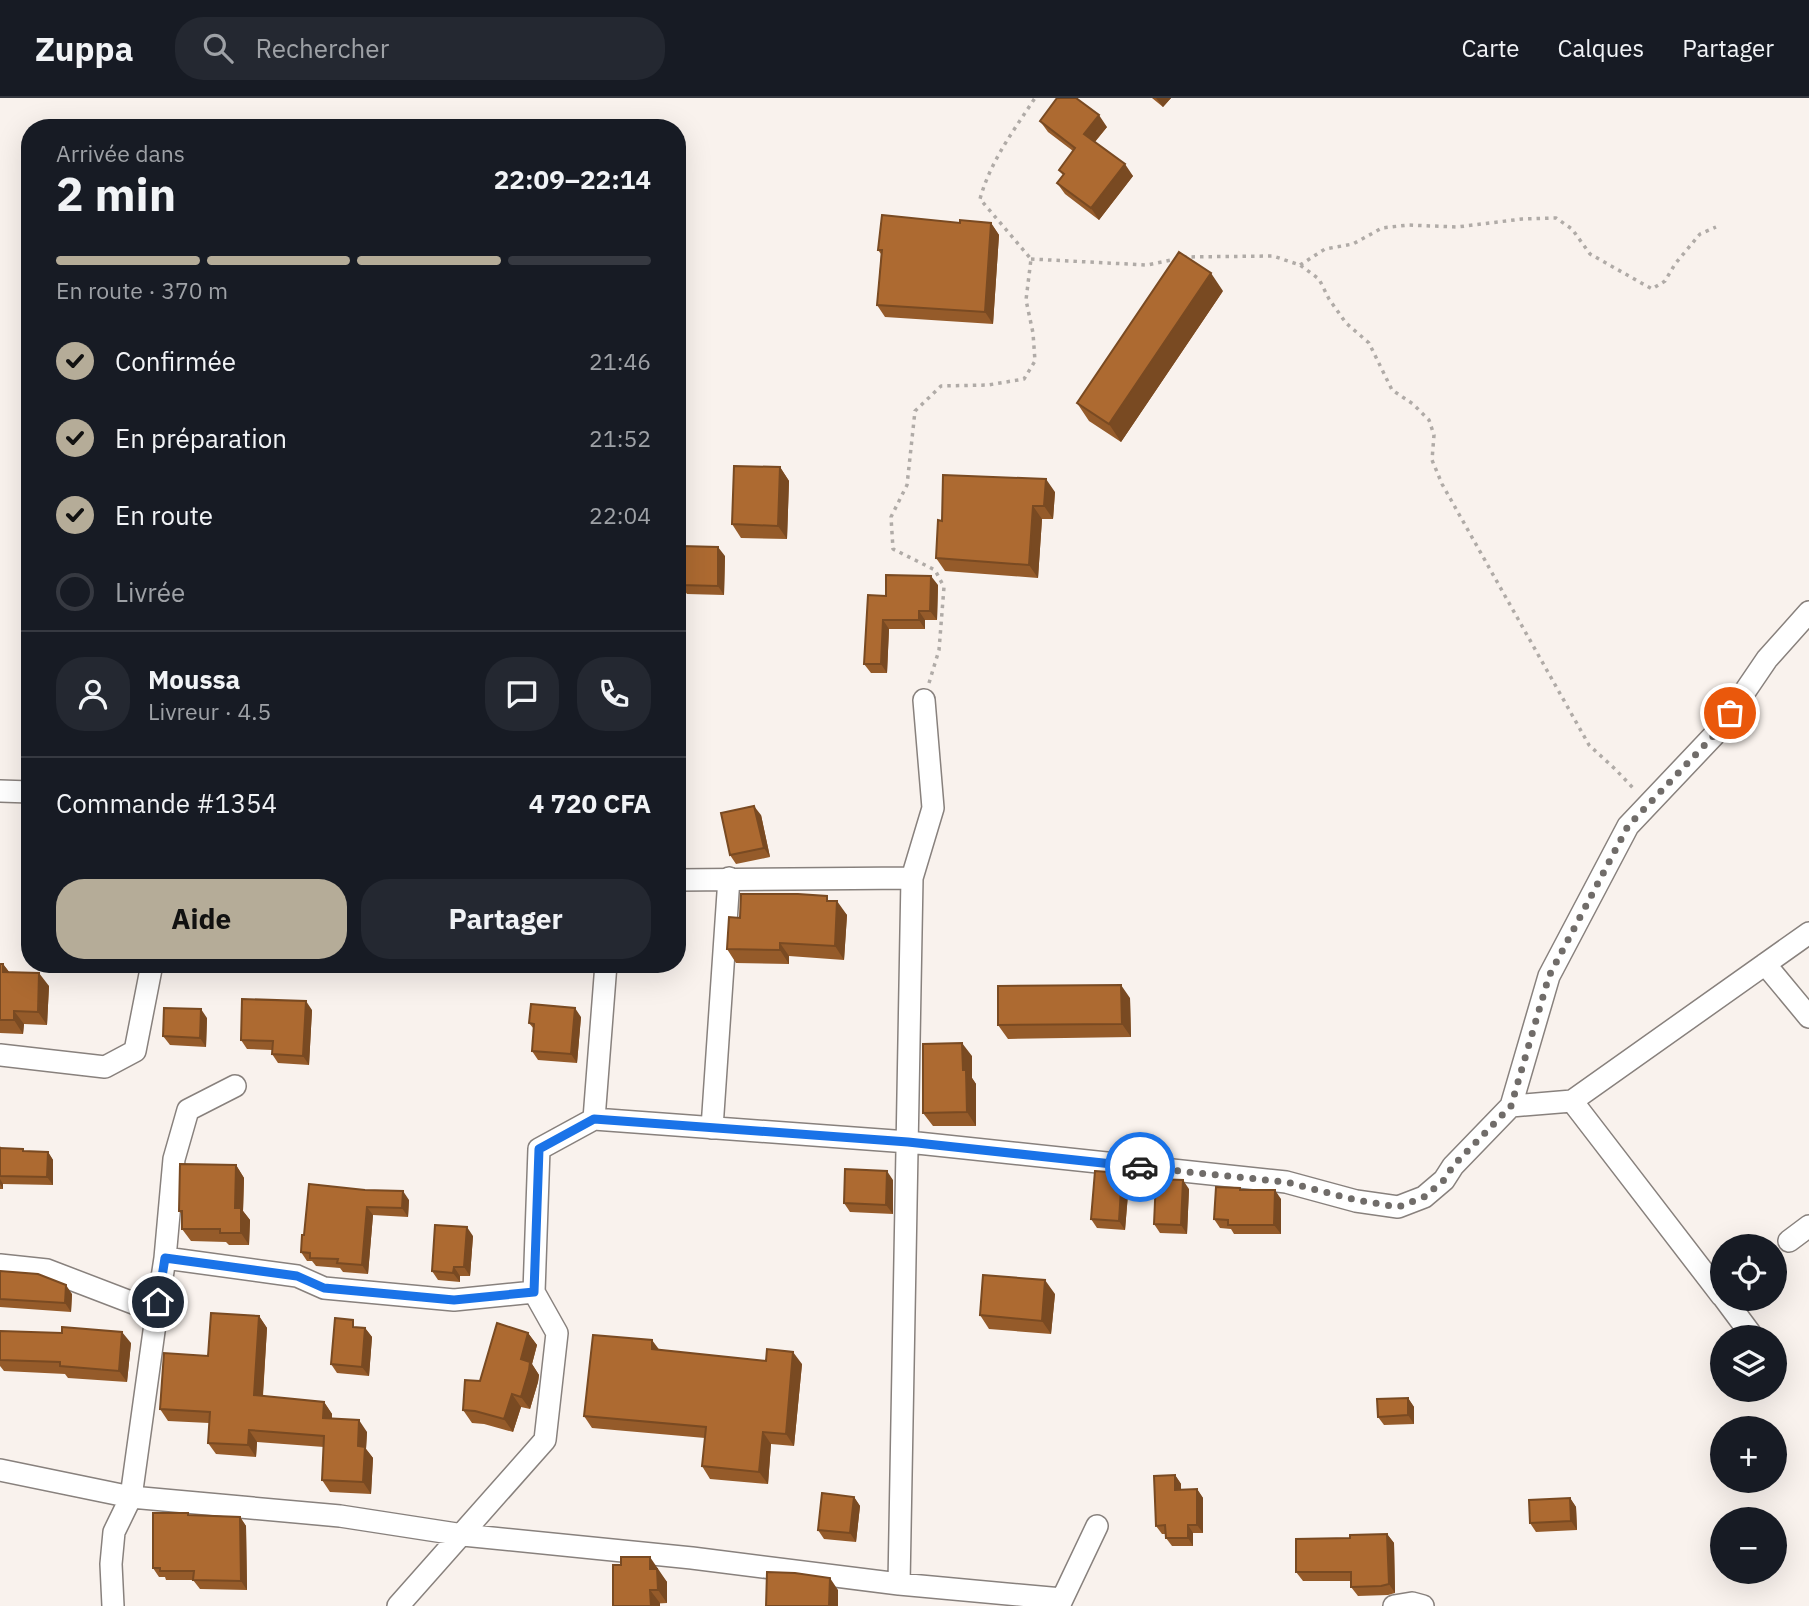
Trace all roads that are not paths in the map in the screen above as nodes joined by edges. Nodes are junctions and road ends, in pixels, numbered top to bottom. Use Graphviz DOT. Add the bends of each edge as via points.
graph roads {
  1 [pos="1809,612"];
  2 [pos="924,700"];
  3 [pos="0,791"];
  4 [pos="21,792"];
  5 [pos="729,878"];
  6 [pos="912,878"];
  7 [pos="686,880"];
  8 [pos="1809,933"];
  9 [pos="1765,964"];
  10 [pos="150,973"];
  11 [pos="605,973"];
  12 [pos="1809,1017"];
  13 [pos="0,1055"];
  14 [pos="235,1086"];
  15 [pos="1572,1101"];
  16 [pos="1511,1106"];
  17 [pos="594,1119"];
  18 [pos="712,1128"];
  19 [pos="908,1142"];
  20 [pos="1809,1226"];
  21 [pos="1789,1241"];
  22 [pos="165,1258"];
  23 [pos="0,1265"];
  24 [pos="1710,1280"];
  25 [pos="534,1292"];
  26 [pos="155,1324"];
  27 [pos="0,1470"];
  28 [pos="131,1497"];
  29 [pos="1097,1526"];
  30 [pos="463,1535"];
  31 [pos="899,1584"];
  32 [pos="1060,1603"];
  33 [pos="113,1606"];
  34 [pos="398,1606"];
  35 [pos="1394,1606"];
  36 [pos="1423,1606"];
  1 -- 16 [label="street" via="1767,659 1718,731 1628,826 1549,976"];
  2 -- 6 [label="street" via="933,808"];
  3 -- 4 [label="street"];
  5 -- 6 [label="street"];
  5 -- 7 [label="street"];
  5 -- 18 [label="street"];
  6 -- 19 [label="street"];
  8 -- 9 [label="street"];
  9 -- 12 [label="street"];
  9 -- 15 [label="street"];
  10 -- 13 [label="street" via="135,1052 105,1067"];
  11 -- 17 [label="street"];
  14 -- 22 [label="street" via="188,1110 174,1159"];
  15 -- 16 [label="street"];
  15 -- 24 [label="street"];
  16 -- 19 [label="street" via="1444,1180 1424,1197 1398,1207 1286,1182"];
  17 -- 18 [label="street"];
  17 -- 25 [label="street" via="539,1149"];
  18 -- 19 [label="street"];
  19 -- 31 [label="street"];
  20 -- 21 [label="street"];
  22 -- 25 [label="street" via="297,1276 324,1288 454,1300"];
  22 -- 26 [label="street"];
  23 -- 26 [label="street" via="47,1270 141,1306"];
  25 -- 30 [label="street" via="557,1333 545,1440"];
  26 -- 28 [label="street"];
  27 -- 28 [label="street"];
  28 -- 30 [label="street" via="340,1516"];
  28 -- 33 [label="street" via="114,1532"];
  29 -- 32 [label="street"];
  30 -- 31 [label="street"];
  30 -- 34 [label="street"];
  31 -- 32 [label="street"];
  35 -- 36 [label="street"];
}
